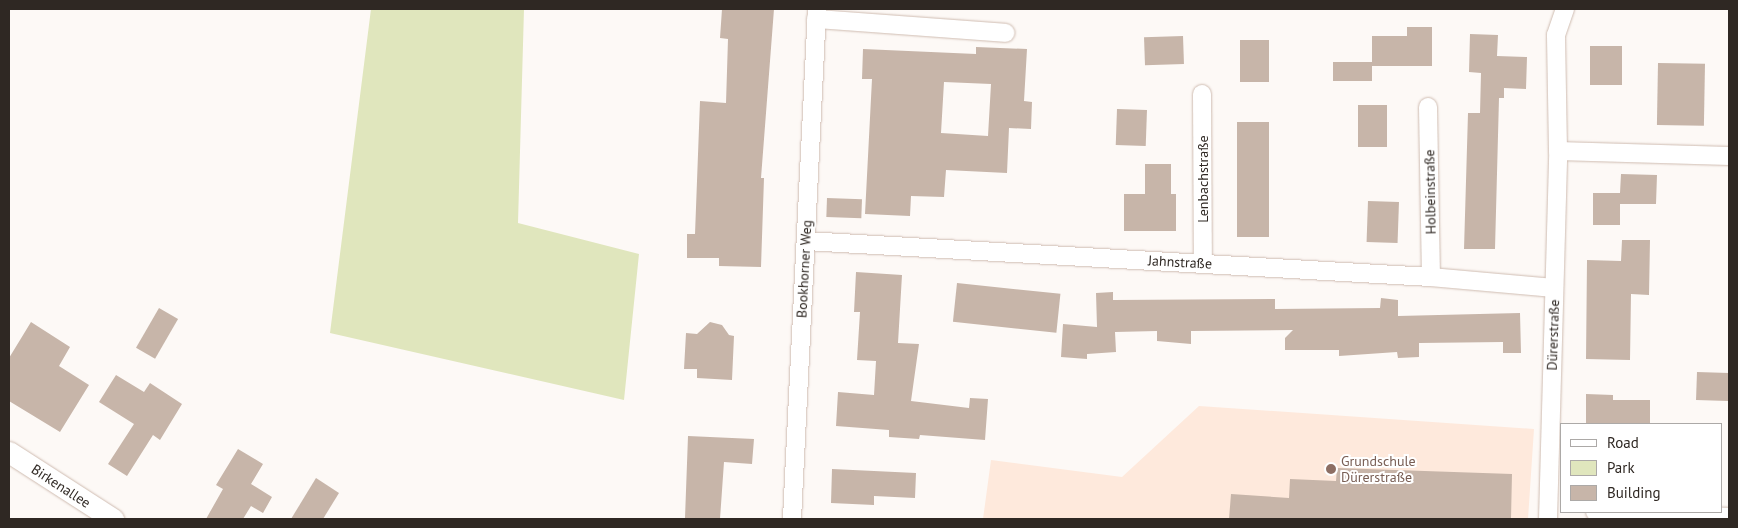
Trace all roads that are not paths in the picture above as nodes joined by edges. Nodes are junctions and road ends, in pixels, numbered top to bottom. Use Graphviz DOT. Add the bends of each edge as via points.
graph roads {
  1 [pos="1565,9"];
  2 [pos="816,14"];
  3 [pos="1005,33"];
  4 [pos="1202,94"];
  5 [pos="1428,107"];
  6 [pos="1558,151"];
  7 [pos="1729,156"];
  8 [pos="806,241"];
  9 [pos="1204,264"];
  10 [pos="1431,277"];
  11 [pos="1554,288"];
  12 [pos="9,452"];
  13 [pos="1553,513"];
  14 [pos="1622,513"];
  15 [pos="1729,517"];
  16 [pos="113,519"];
  17 [pos="792,519"];
  1 -- 6 [label="street, Dürerstraße" via="1556,35"];
  2 -- 3 [label="street, Bookhorner Weg"];
  2 -- 8 [label="street, Bookhorner Weg"];
  4 -- 9 [label="street, Lenbachstraße"];
  5 -- 10 [label="street, Holbeinstraße"];
  6 -- 7 [label="street"];
  6 -- 11 [label="street, Dürerstraße"];
  8 -- 9 [label="street, Jahnstraße"];
  8 -- 17 [label="street, Bookhorner Weg"];
  9 -- 10 [label="street, Jahnstraße"];
  10 -- 11 [label="street, Jahnstraße"];
  11 -- 13 [label="street, Dürerstraße"];
  12 -- 16 [label="street, Birkenallee"];
  14 -- 15 [label="street"];
}
